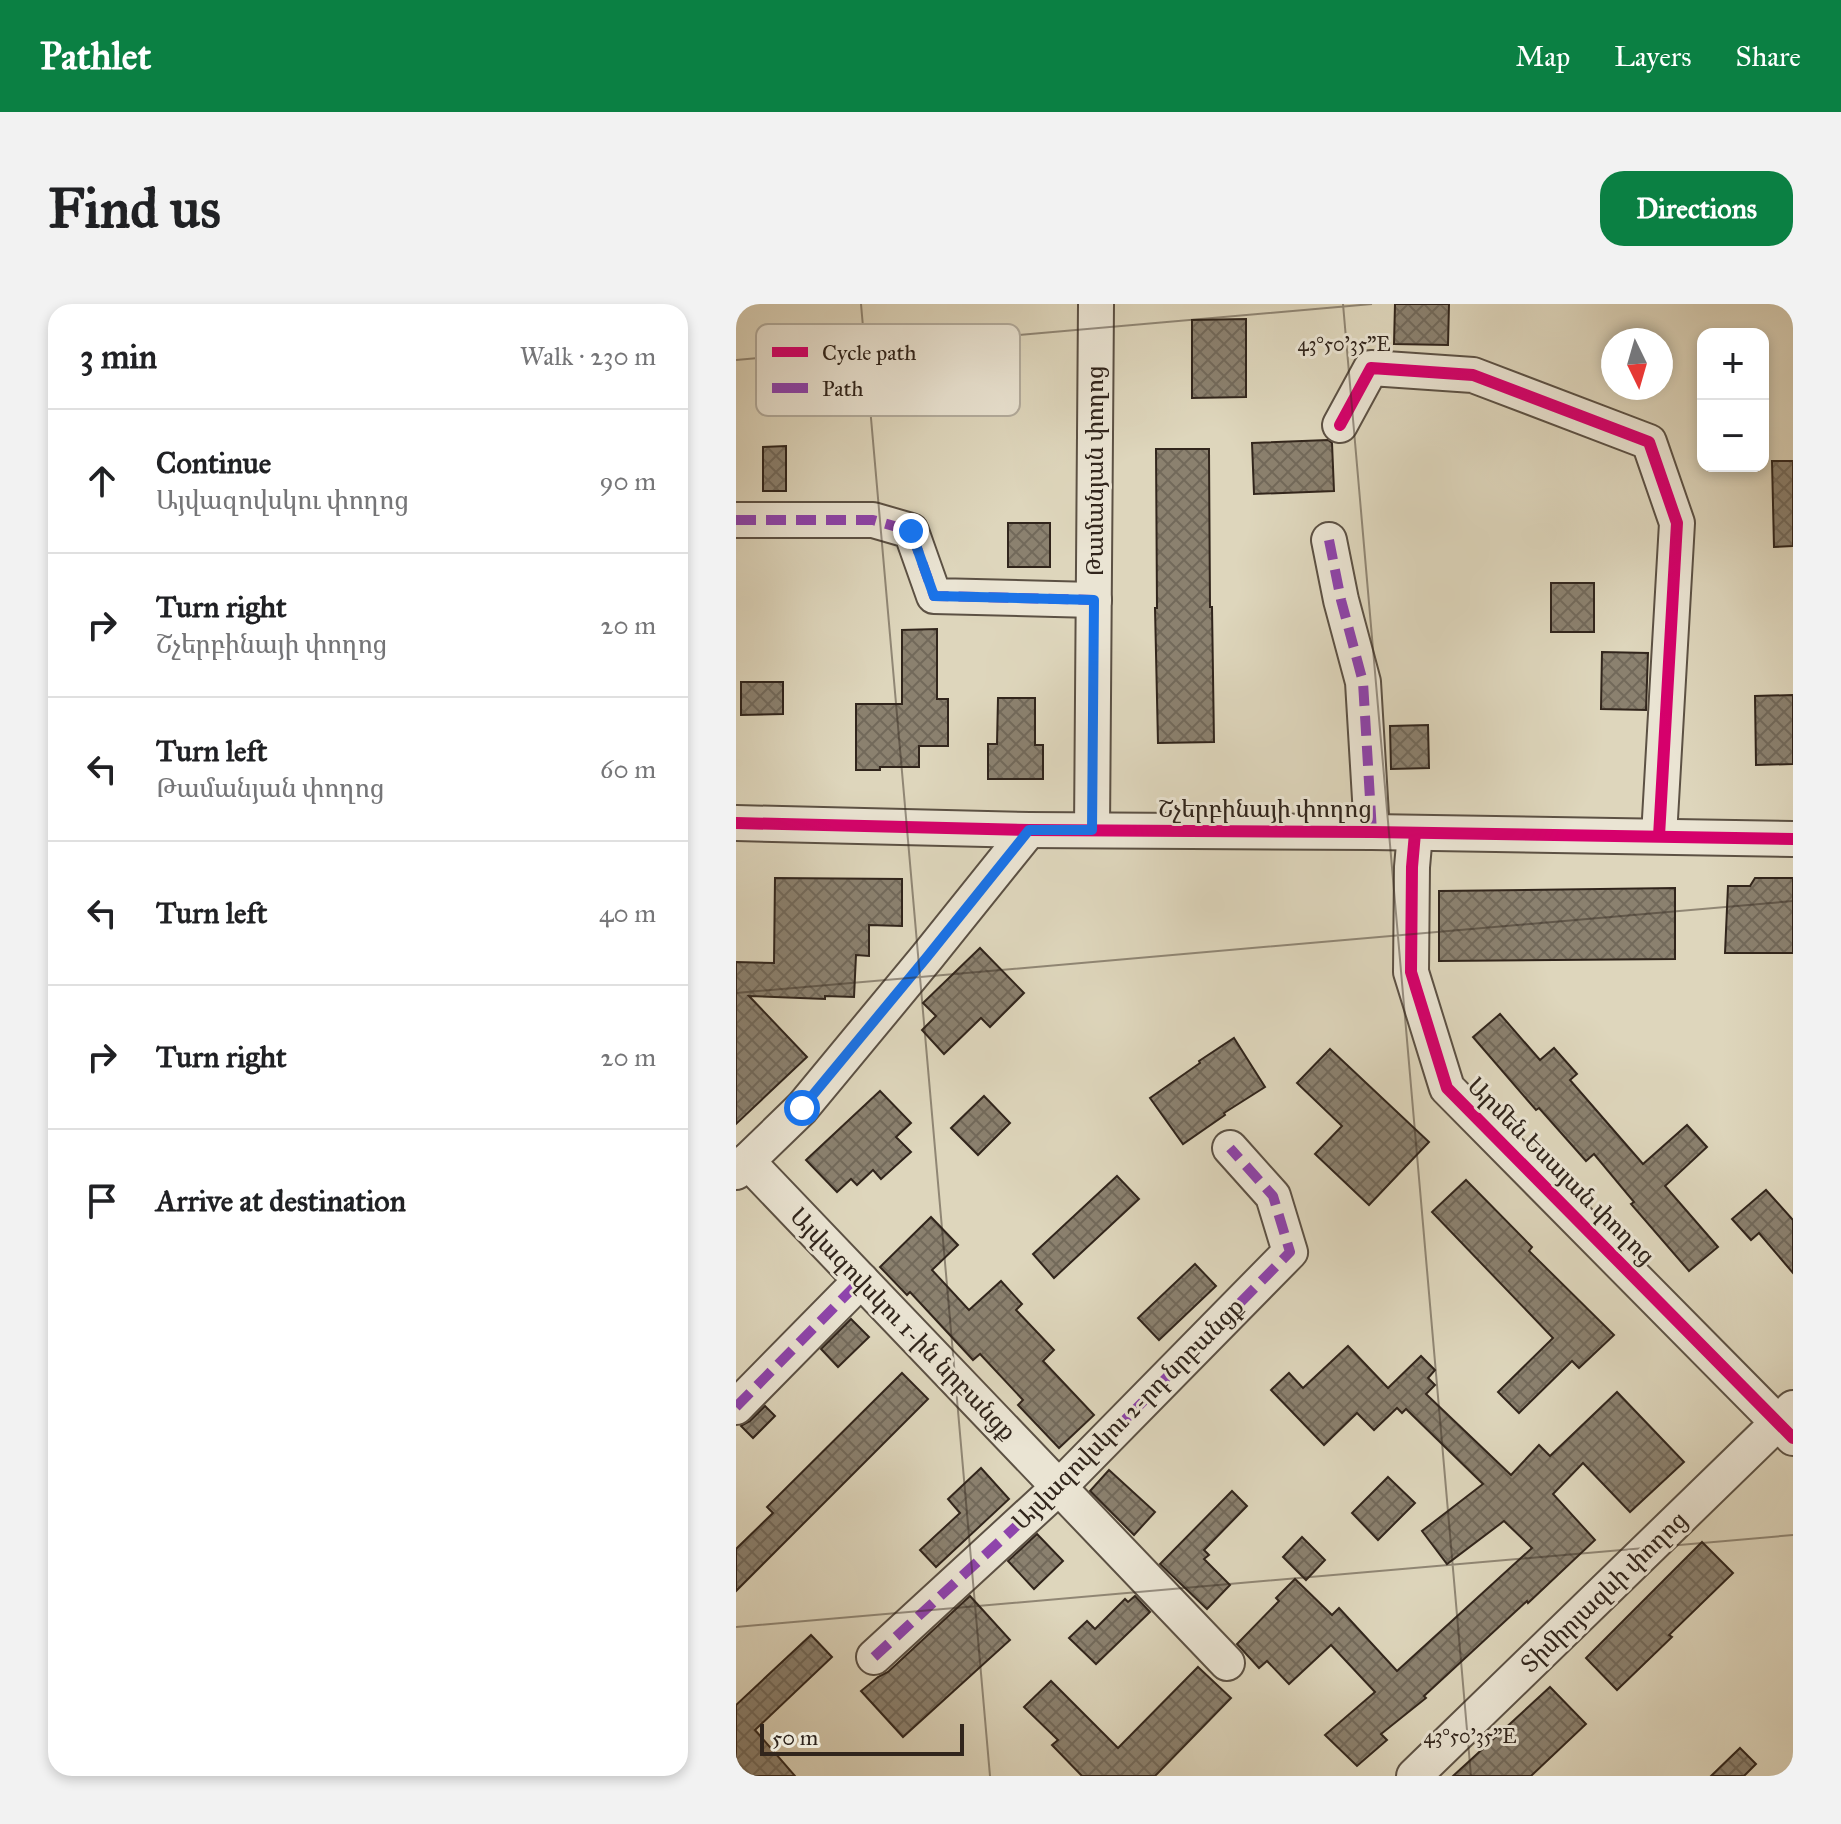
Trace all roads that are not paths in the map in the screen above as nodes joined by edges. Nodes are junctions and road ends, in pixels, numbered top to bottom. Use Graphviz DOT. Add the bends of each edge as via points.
graph roads {
  1 [pos="1096,304"];
  2 [pos="1340,425"];
  3 [pos="736,520"];
  4 [pos="1329,540"];
  5 [pos="1094,600"];
  6 [pos="736,823"];
  7 [pos="1029,830"];
  8 [pos="1092,830"];
  9 [pos="1372,832"];
  10 [pos="1415,833"];
  11 [pos="1659,836"];
  12 [pos="1793,839"];
  13 [pos="1230,1148"];
  14 [pos="742,1167"];
  15 [pos="861,1280"];
  16 [pos="736,1407"];
  17 [pos="1788,1423"];
  18 [pos="1059,1487"];
  19 [pos="874,1657"];
  20 [pos="1227,1663"];
  21 [pos="1414,1776"];
  1 -- 5 [label="street, Թամանյան փողոց"];
  2 -- 11 [label="street" via="1371,368 1473,375 1649,442 1677,523"];
  3 -- 5 [label="street" via="873,520 911,531 934,596"];
  4 -- 9 [label="street" via="1363,682"];
  5 -- 8 [label="street, Թամանյան փողոց"];
  6 -- 7 [label="street, Շչերբինայի փողոց"];
  7 -- 8 [label="street, Շչերբինայի փողոց"];
  7 -- 14 [label="street" via="802,1108"];
  8 -- 9 [label="street, Շչերբինայի փողոց"];
  9 -- 10 [label="street, Շչերբինայի փողոց"];
  10 -- 11 [label="street, Շչերբինայի փողոց"];
  10 -- 17 [label="street, Արմեն Եսայան փողոց" via="1411,972 1447,1088"];
  11 -- 12 [label="street, Շչերբինայի փողոց"];
  13 -- 18 [label="street, Այվազովսկու 2-րդ նրբանցք" via="1273,1196 1290,1252"];
  14 -- 15 [label="street, Այվազովսկու 1-ին նրբանցք"];
  15 -- 16 [label="street"];
  15 -- 18 [label="street, Այվազովսկու 1-ին նրբանցք"];
  17 -- 21 [label="street, Տիմիրյազևի փողոց"];
  18 -- 19 [label="street, Այվազովսկու 2-րդ նրբանցք"];
  18 -- 20 [label="street, Այվազովսկու 1-ին նրբանցք"];
}
